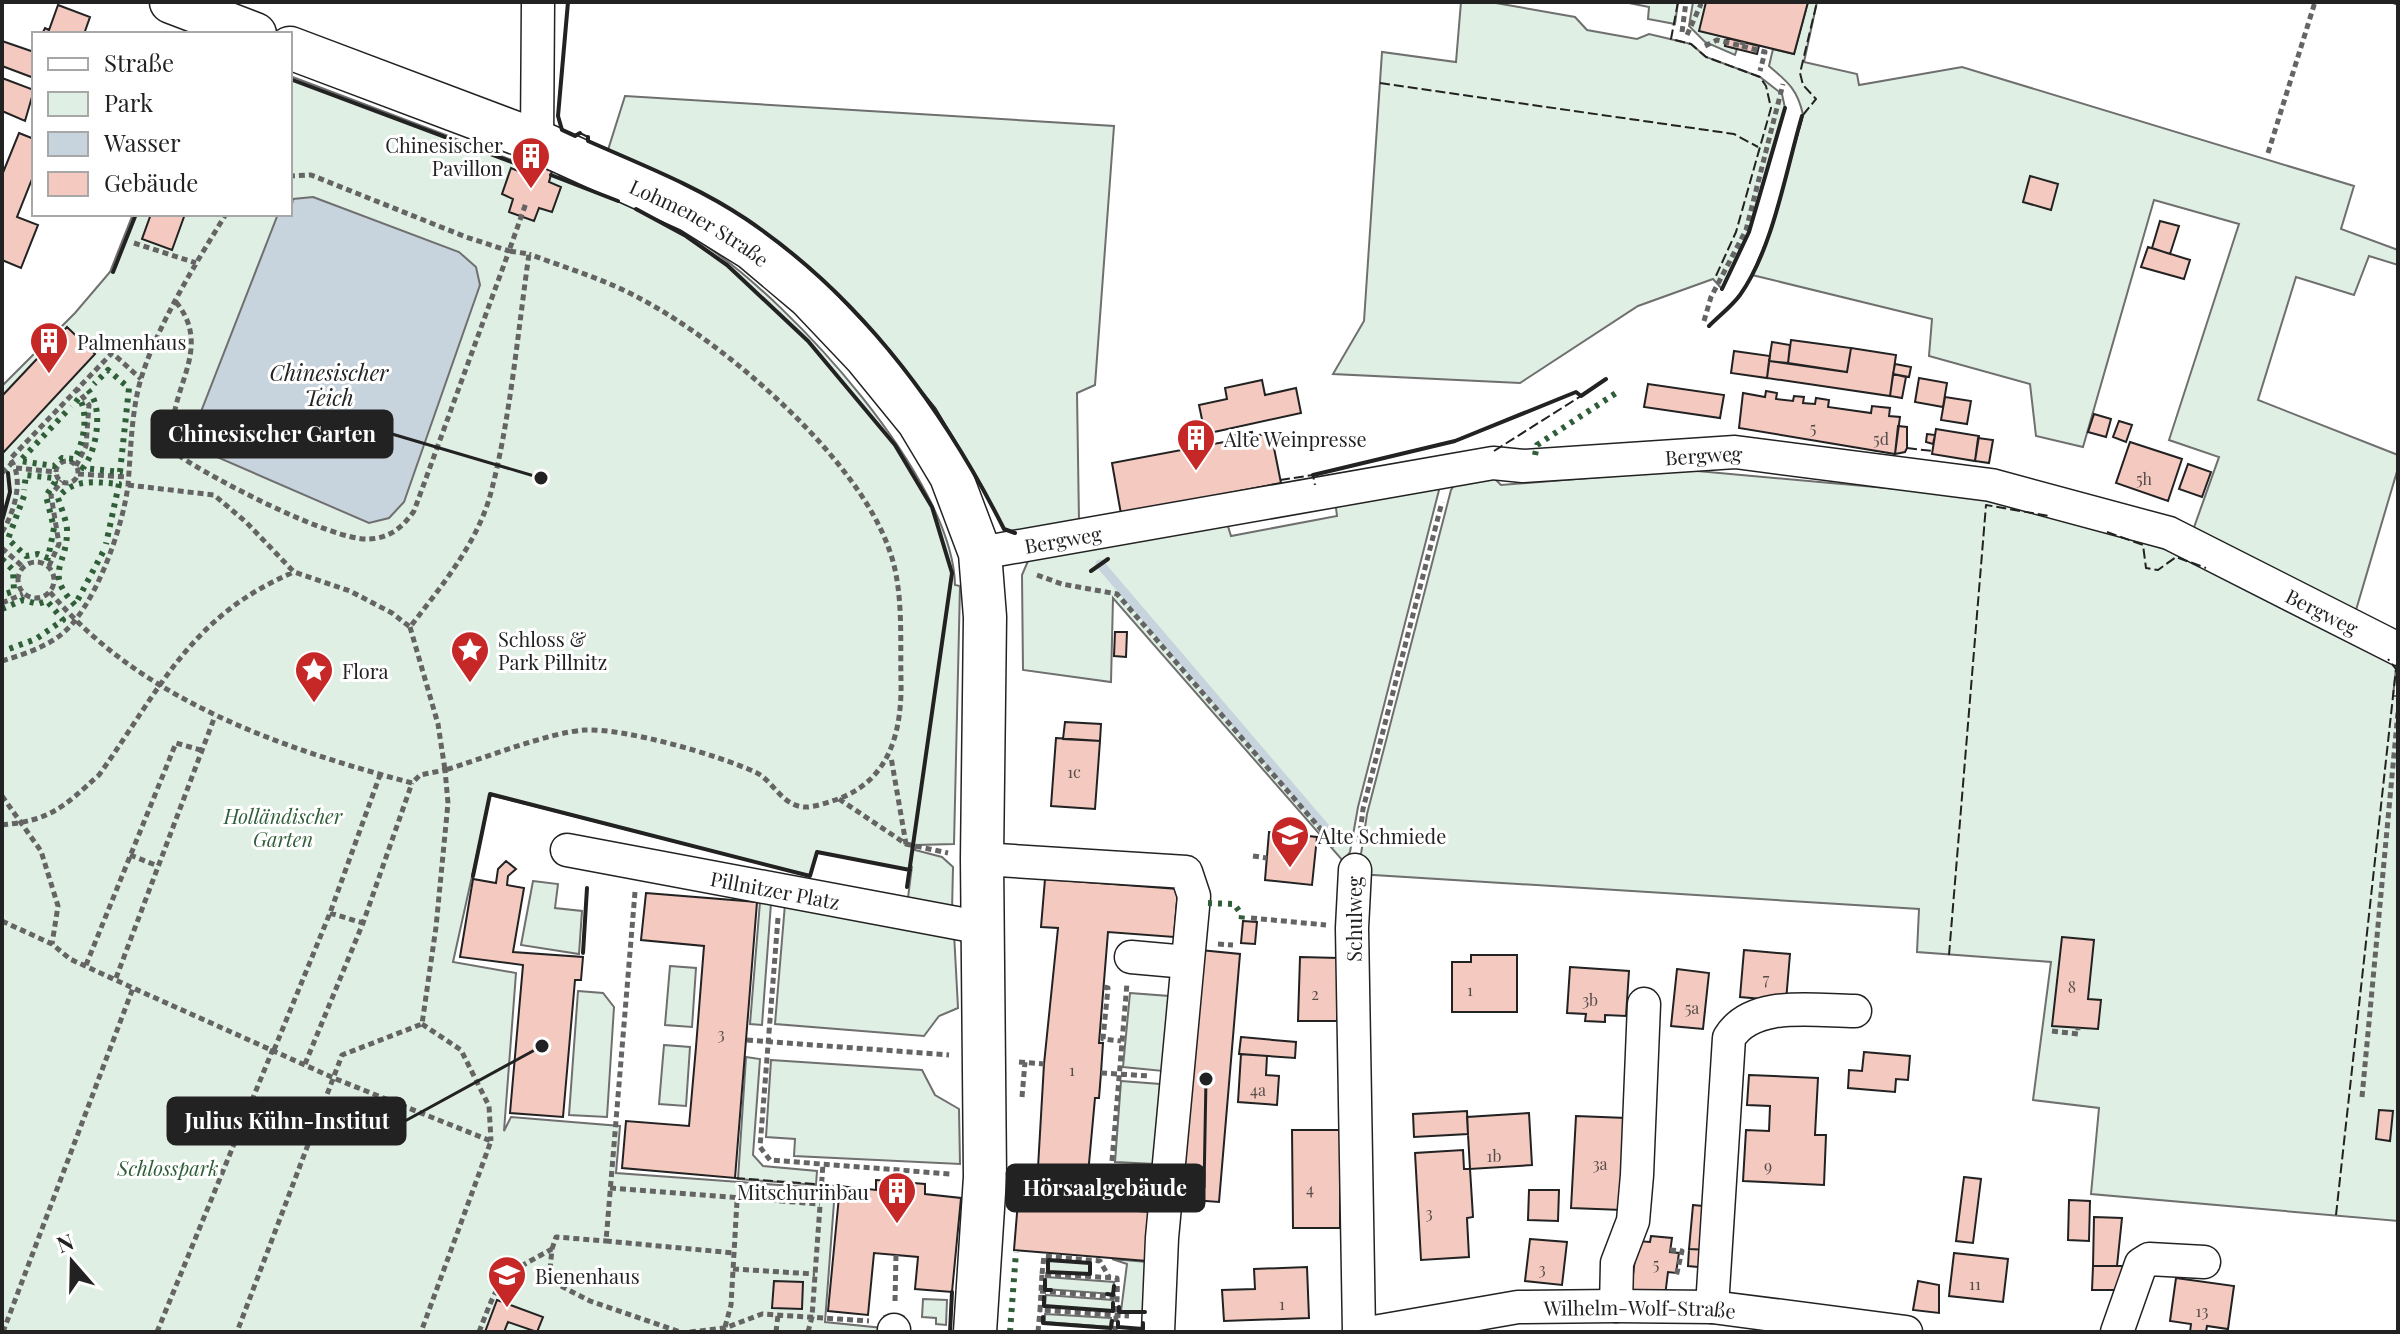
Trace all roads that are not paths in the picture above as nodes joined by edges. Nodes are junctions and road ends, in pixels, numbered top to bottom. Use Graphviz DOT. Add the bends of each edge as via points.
graph roads {
  1 [pos="171,2"];
  2 [pos="538,2"];
  3 [pos="250,32"];
  4 [pos="292,49"];
  5 [pos="537,141"];
  6 [pos="980,553"];
  7 [pos="2398,649"];
  8 [pos="567,850"];
  9 [pos="982,859"];
  10 [pos="1355,870"];
  11 [pos="983,928"];
  12 [pos="1187,962"];
  13 [pos="1129,971"];
  14 [pos="1644,1004"];
  15 [pos="1855,1011"];
  16 [pos="1111,1175"];
  17 [pos="1167,1192"];
  18 [pos="2204,1262"];
  19 [pos="1616,1306"];
  20 [pos="1712,1307"];
  21 [pos="1158,1325"];
  22 [pos="1386,1331"];
  23 [pos="975,1332"];
  24 [pos="1359,1332"];
  25 [pos="1906,1332"];
  26 [pos="2117,1332"];
  1 -- 3 [label="main road"];
  2 -- 5 [label="street"];
  4 -- 5 [label="main road, Lohmener Straße"];
  5 -- 6 [label="main road, Lohmener Straße" via="691,211 752,249 809,297 918,421 951,476"];
  6 -- 7 [label="street, Bergweg" via="1493,463 1523,466 1735,452 1991,485 2169,533"];
  6 -- 9 [label="main road" via="985,617"];
  8 -- 11 [label="street, Pillnitzer Platz"];
  9 -- 11 [label="main road"];
  9 -- 12 [label="street" via="1186,872 1194,896"];
  10 -- 24 [label="street, Schulweg"];
  11 -- 23 [label="main road" via="985,1177"];
  12 -- 13 [label="street"];
  12 -- 17 [label="street"];
  14 -- 19 [label="street" via="1633,1221 1617,1263"];
  15 -- 20 [label="street" via="1763,1014 1736,1025 1729,1038"];
  16 -- 17 [label="street"];
  17 -- 21 [label="street"];
  18 -- 26 [label="street" via="2149,1259 2141,1264"];
  19 -- 20 [label="street, Wilhelm-Wolf-Straße"];
  19 -- 22 [label="street, Wilhelm-Wolf-Straße" via="1518,1307"];
  20 -- 25 [label="street, Wilhelm-Wolf-Straße"];
}
